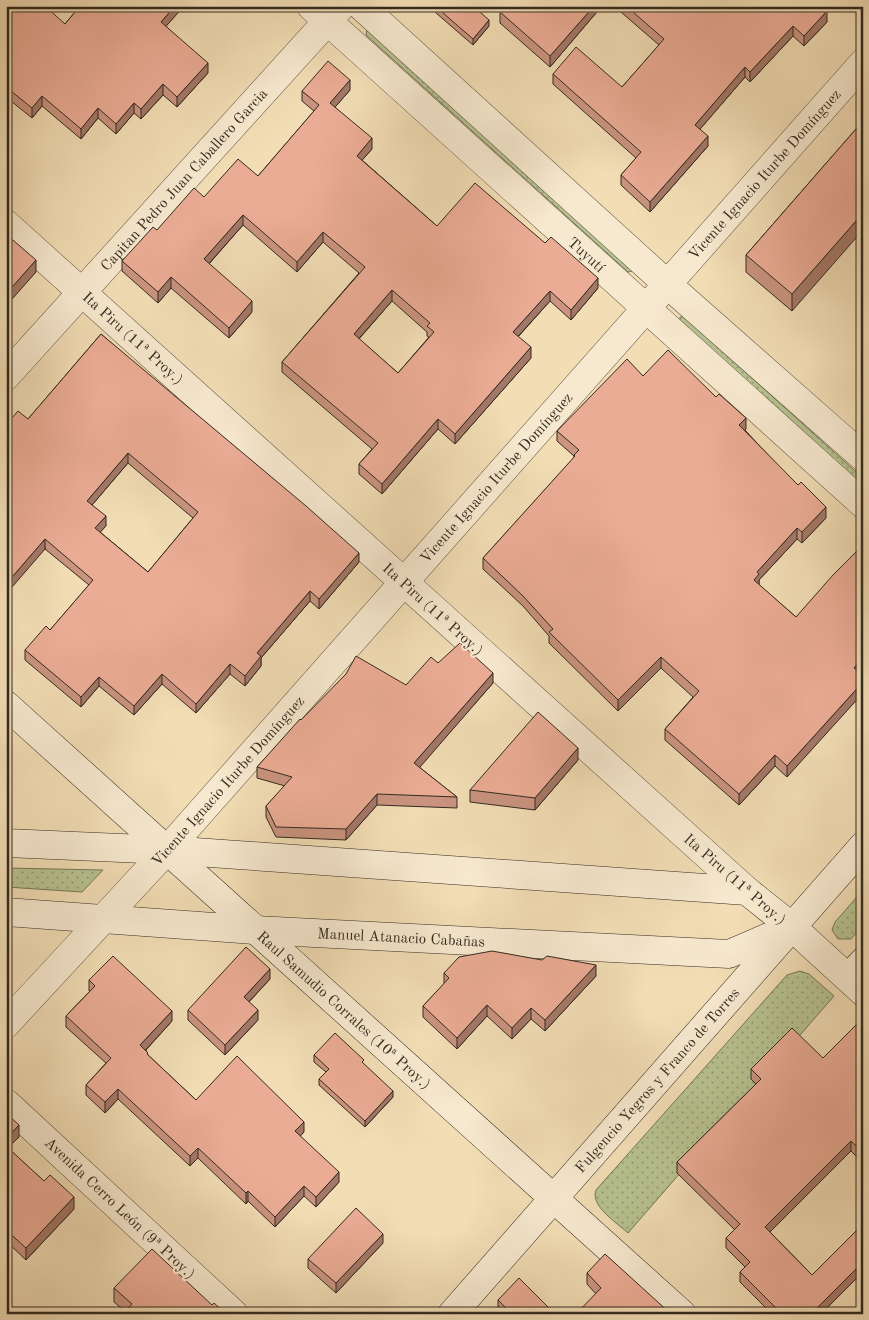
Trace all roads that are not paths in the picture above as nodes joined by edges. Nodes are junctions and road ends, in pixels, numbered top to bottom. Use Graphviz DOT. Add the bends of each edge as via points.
graph roads {
  1 [pos="361,6"];
  2 [pos="326,11"];
  3 [pos="863,63"];
  4 [pos="6,224"];
  5 [pos="668,284"];
  6 [pos="82,292"];
  7 [pos="646,308"];
  8 [pos="6,376"];
  9 [pos="863,457"];
  10 [pos="863,504"];
  11 [pos="404,582"];
  12 [pos="6,706"];
  13 [pos="6,843"];
  14 [pos="863,846"];
  15 [pos="167,850"];
  16 [pos="747,891"];
  17 [pos="6,912"];
  18 [pos="105,919"];
  19 [pos="792,927"];
  20 [pos="256,930"];
  21 [pos="863,953"];
  22 [pos="853,983"];
  23 [pos="6,1024"];
  24 [pos="6,1103"];
  25 [pos="554,1198"];
  26 [pos="234,1314"];
  27 [pos="452,1314"];
  28 [pos="682,1314"];
  1 -- 5 [label="street"];
  2 -- 6 [label="street, Capitan Pedro Juan Caballero Garcia"];
  2 -- 7 [label="street, Tuyutí"];
  3 -- 5 [label="street, Vicente Ignacio Iturbe Domínguez"];
  4 -- 6 [label="street, Ita Piru (11ª Proy.)"];
  5 -- 7 [label="street, Vicente Ignacio Iturbe Domínguez"];
  5 -- 9 [label="street"];
  6 -- 8 [label="street, Capitan Pedro Juan Caballero Garcia"];
  6 -- 11 [label="street, Ita Piru (11ª Proy.)"];
  7 -- 10 [label="street, Tuyutí"];
  7 -- 11 [label="street, Vicente Ignacio Iturbe Domínguez"];
  11 -- 15 [label="street, Vicente Ignacio Iturbe Domínguez"];
  11 -- 16 [label="street, Ita Piru (11ª Proy.)"];
  12 -- 15 [label="street, Raul Samudio Corrales (10ª Proy.)"];
  13 -- 15 [label="street"];
  14 -- 19 [label="street, Fulgencio Yegros y Franco de Torres"];
  15 -- 16 [label="street"];
  15 -- 18 [label="street, Vicente Ignacio Iturbe Domínguez"];
  15 -- 20 [label="street, Raul Samudio Corrales (10ª Proy.)"];
  16 -- 19 [label="street, Ita Piru (11ª Proy.)"];
  17 -- 18 [label="street, Manuel Atanacio Cabañas"];
  18 -- 20 [label="street, Manuel Atanacio Cabañas"];
  18 -- 23 [label="street, Vicente Ignacio Iturbe Domínguez"];
  19 -- 20 [label="street, Manuel Atanacio Cabañas" via="729,954"];
  19 -- 22 [label="street, Ita Piru (11ª Proy.)"];
  19 -- 25 [label="street, Fulgencio Yegros y Franco de Torres"];
  20 -- 25 [label="street, Raul Samudio Corrales (10ª Proy.)"];
  21 -- 22 [label="lane"];
  24 -- 26 [label="street, Avenida Cerro León (9ª Proy.)"];
  25 -- 27 [label="street, Fulgencio Yegros y Franco de Torres"];
  25 -- 28 [label="street, Raul Samudio Corrales (10ª Proy.)"];
}
